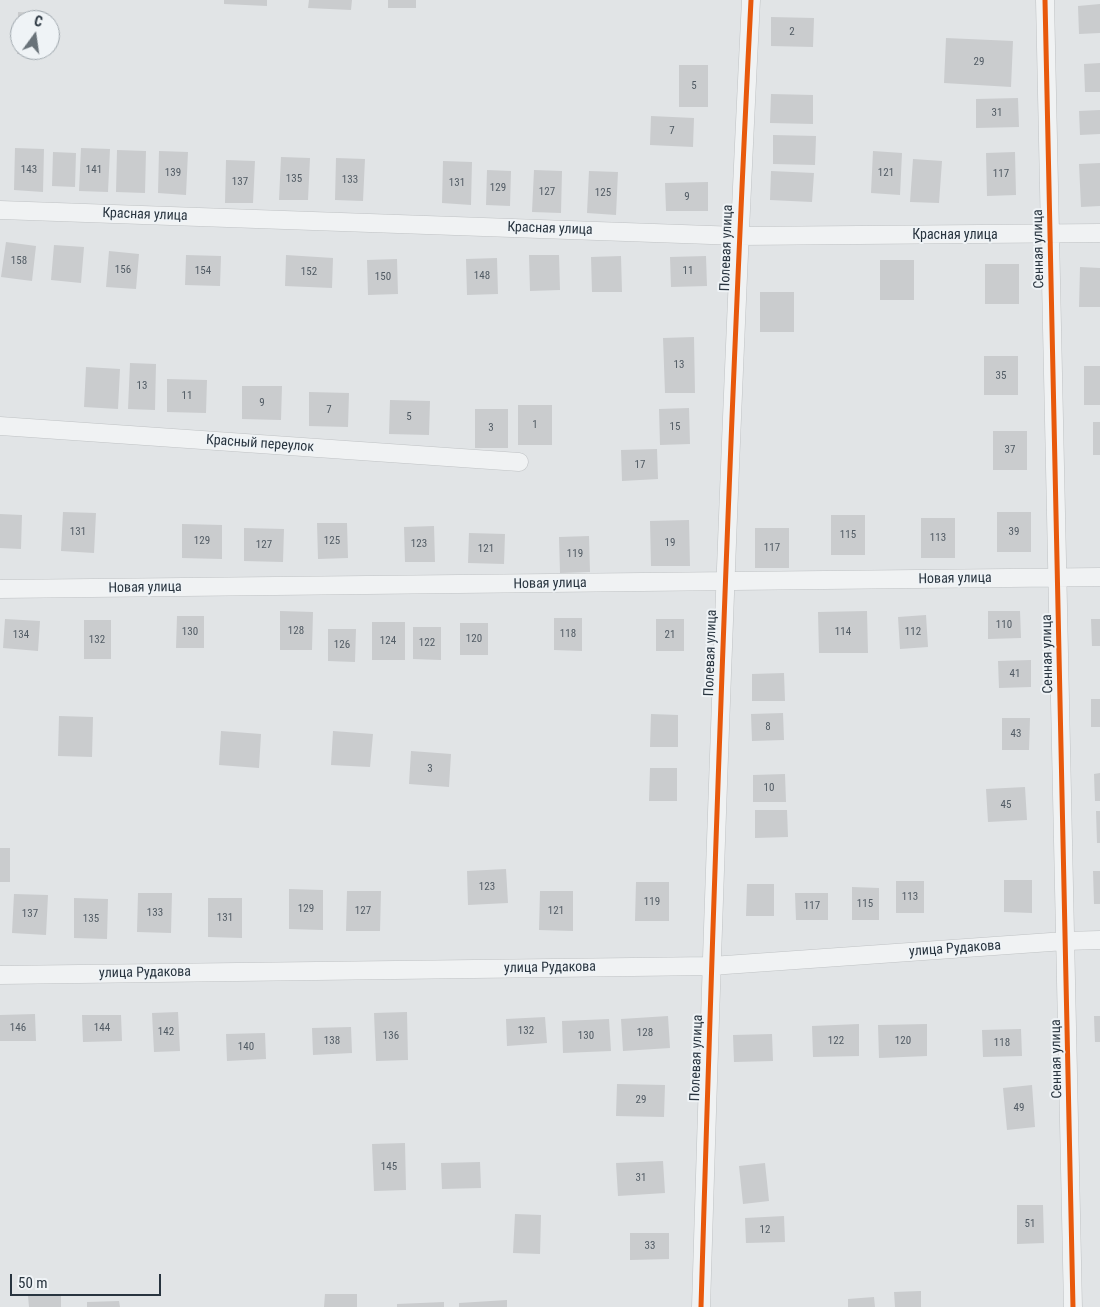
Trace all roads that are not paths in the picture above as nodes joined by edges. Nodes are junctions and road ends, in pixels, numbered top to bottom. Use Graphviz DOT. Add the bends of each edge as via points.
graph roads {
  1 [pos="751,0"];
  2 [pos="1045,0"];
  3 [pos="0,210"];
  4 [pos="1100,233"];
  5 [pos="1050,234"];
  6 [pos="739,236"];
  7 [pos="0,426"];
  8 [pos="519,462"];
  9 [pos="1058,578"];
  10 [pos="1100,578"];
  11 [pos="725,582"];
  12 [pos="0,589"];
  13 [pos="1100,940"];
  14 [pos="1065,941"];
  15 [pos="711,966"];
  16 [pos="0,974"];
  17 [pos="700,1307"];
  18 [pos="1073,1307"];
  1 -- 6 [label="street, Полевая улица"];
  2 -- 5 [label="street, Сенная улица"];
  3 -- 6 [label="street, Красная улица"];
  4 -- 5 [label="street, Красная улица"];
  5 -- 6 [label="street, Красная улица"];
  5 -- 9 [label="street, Сенная улица"];
  6 -- 11 [label="street, Полевая улица"];
  7 -- 8 [label="street, Красный переулок"];
  9 -- 10 [label="street, Новая улица"];
  9 -- 11 [label="street, Новая улица"];
  9 -- 14 [label="street, Сенная улица"];
  11 -- 12 [label="street, Новая улица"];
  11 -- 15 [label="street, Полевая улица"];
  13 -- 14 [label="street, улица Рудакова"];
  14 -- 15 [label="street, улица Рудакова"];
  14 -- 18 [label="street, Сенная улица"];
  15 -- 16 [label="street, улица Рудакова"];
  15 -- 17 [label="street, Полевая улица"];
}
